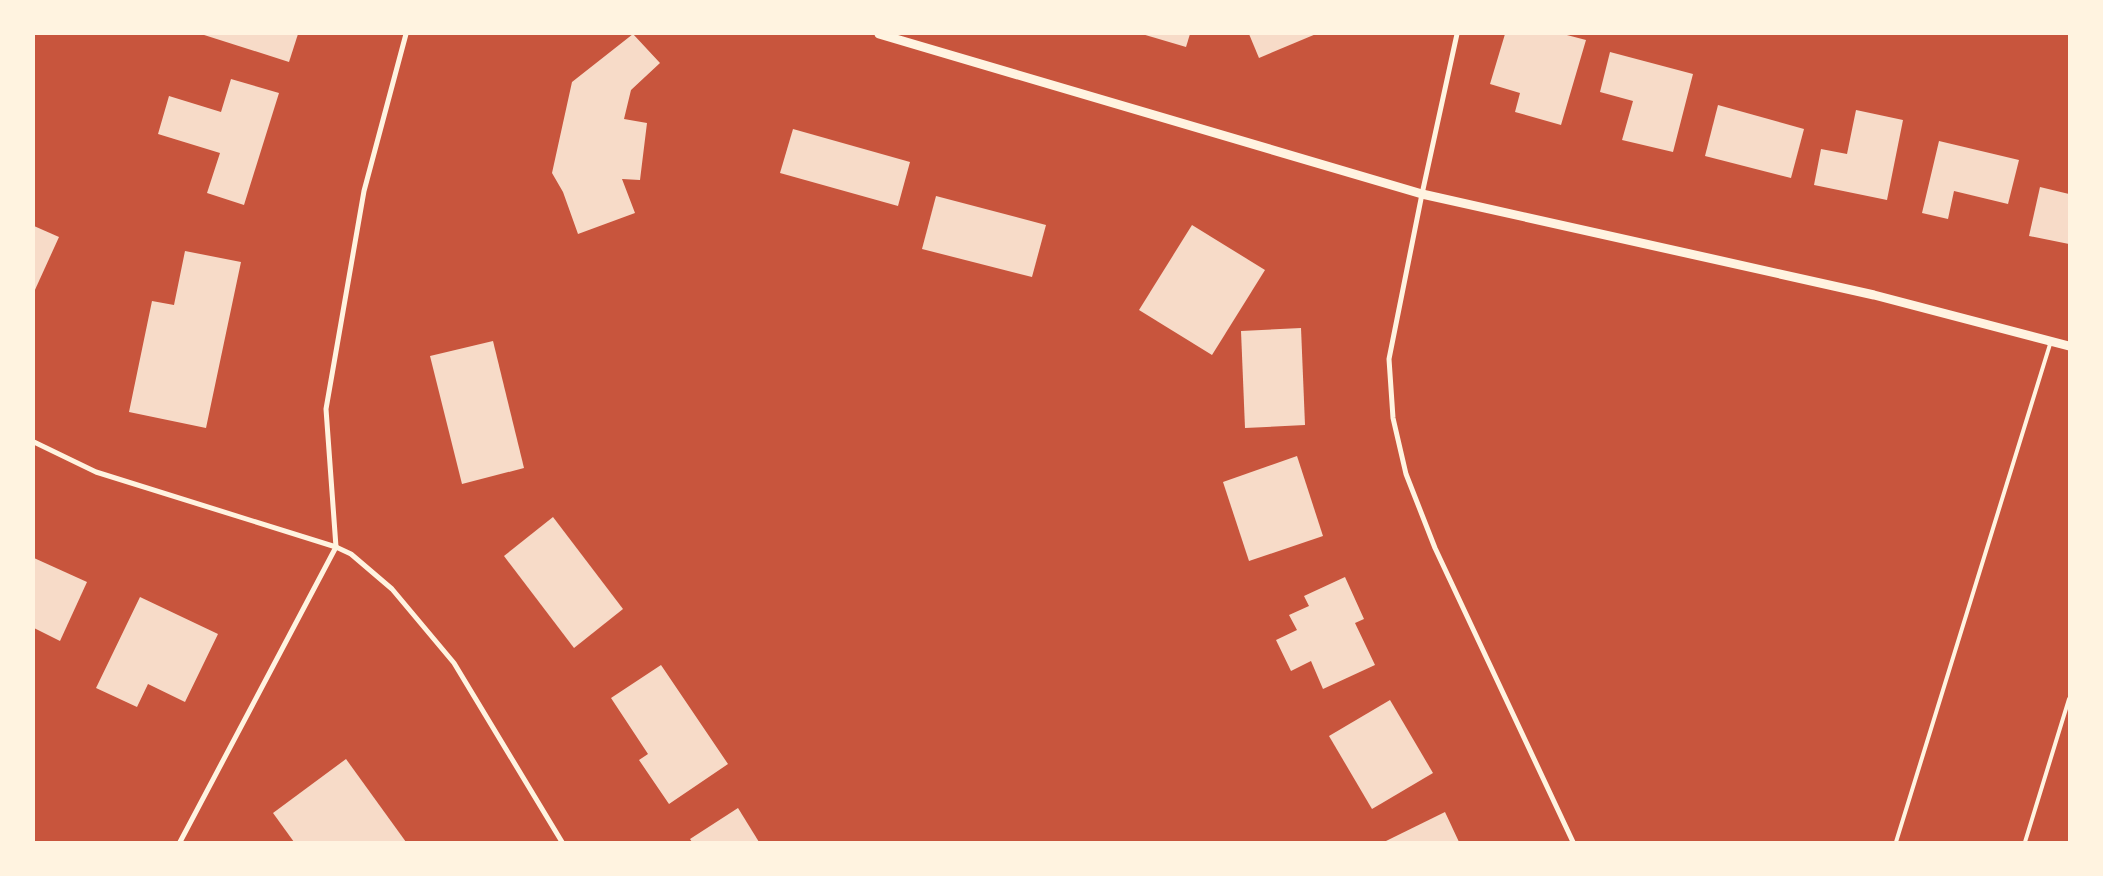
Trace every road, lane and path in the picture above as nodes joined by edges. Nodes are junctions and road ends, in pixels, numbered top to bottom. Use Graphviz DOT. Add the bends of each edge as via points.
graph roads {
  1 [pos="406,34"];
  2 [pos="879,34"];
  3 [pos="1457,34"];
  4 [pos="1422,194"];
  5 [pos="2050,341"];
  6 [pos="2069,346"];
  7 [pos="34,442"];
  8 [pos="336,547"];
  9 [pos="2069,699"];
  10 [pos="180,842"];
  11 [pos="562,842"];
  12 [pos="1573,842"];
  13 [pos="1896,842"];
  14 [pos="2025,842"];
  1 -- 8 [label="street" via="364,191 326,409"];
  2 -- 4 [label="street"];
  3 -- 4 [label="street"];
  4 -- 5 [label="street" via="1874,295"];
  4 -- 12 [label="street" via="1389,359 1393,418 1406,474 1435,548"];
  5 -- 6 [label="street"];
  5 -- 13 [label="lane"];
  7 -- 8 [label="street" via="96,472"];
  8 -- 10 [label="street"];
  8 -- 11 [label="street" via="351,554 392,589 454,663"];
  9 -- 14 [label="lane"];
}
